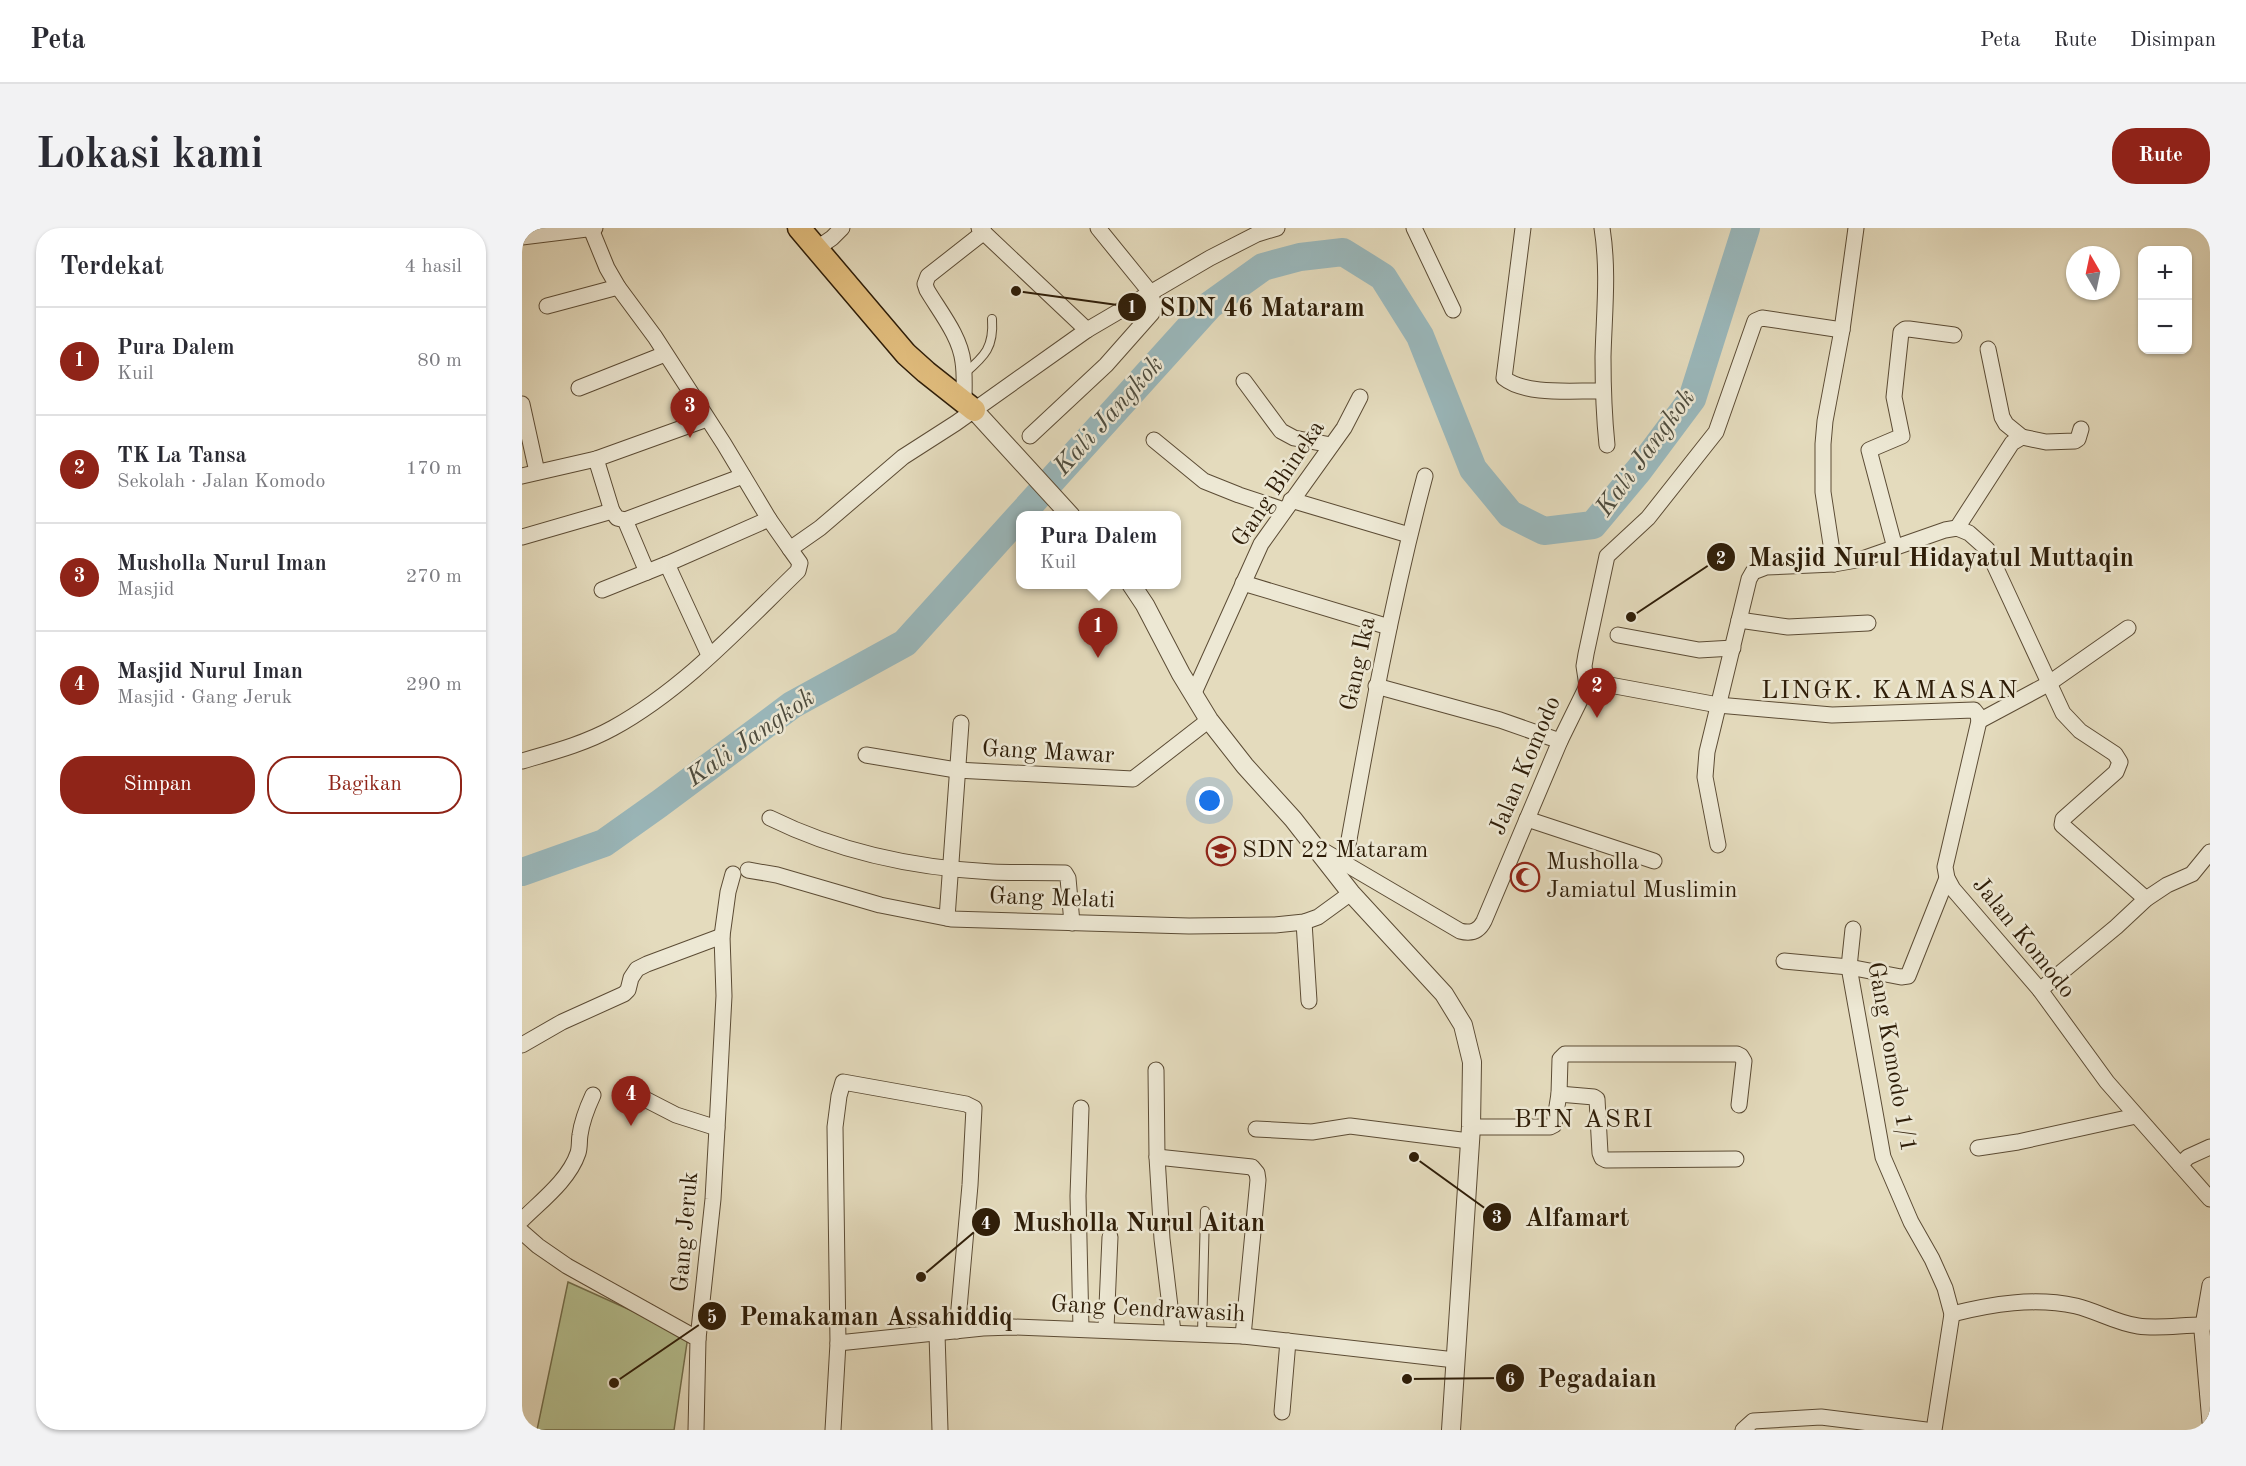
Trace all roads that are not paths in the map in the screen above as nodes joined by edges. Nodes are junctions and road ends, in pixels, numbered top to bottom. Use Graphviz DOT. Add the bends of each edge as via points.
graph roads {
  1 [pos="593,228"];
  2 [pos="799,228"];
  3 [pos="842,228"];
  4 [pos="1098,228"];
  5 [pos="1277,228"];
  6 [pos="1414,228"];
  7 [pos="1524,228"];
  8 [pos="1602,228"];
  9 [pos="1856,228"];
  10 [pos="982,230"];
  11 [pos="522,237"];
  12 [pos="816,249"];
  13 [pos="618,287"];
  14 [pos="1150,292"];
  15 [pos="547,306"];
  16 [pos="1453,310"];
  17 [pos="992,319"];
  18 [pos="1087,330"];
  19 [pos="1842,330"];
  20 [pos="1954,334"];
  21 [pos="1988,349"];
  22 [pos="665,354"];
  23 [pos="963,374"];
  24 [pos="1244,381"];
  25 [pos="579,388"];
  26 [pos="1603,391"];
  27 [pos="1360,397"];
  28 [pos="522,405"];
  29 [pos="969,405"];
  30 [pos="707,418"];
  31 [pos="2081,429"];
  32 [pos="1030,436"];
  33 [pos="2022,437"];
  34 [pos="1154,440"];
  35 [pos="1331,445"];
  36 [pos="1607,445"];
  37 [pos="596,459"];
  38 [pos="537,472"];
  39 [pos="522,476"];
  40 [pos="743,476"];
  41 [pos="1425,476"];
  42 [pos="1287,505"];
  43 [pos="1066,511"];
  44 [pos="618,515"];
  45 [pos="770,519"];
  46 [pos="1957,528"];
  47 [pos="1409,535"];
  48 [pos="522,537"];
  49 [pos="1895,548"];
  50 [pos="790,549"];
  51 [pos="667,564"];
  52 [pos="1834,564"];
  53 [pos="647,572"];
  54 [pos="1243,583"];
  55 [pos="1134,589"];
  56 [pos="602,590"];
  57 [pos="1739,620"];
  58 [pos="1868,623"];
  59 [pos="1389,627"];
  60 [pos="2128,628"];
  61 [pos="1618,635"];
  62 [pos="1733,648"];
  63 [pos="709,655"];
  64 [pos="2049,684"];
  65 [pos="1376,686"];
  66 [pos="1587,686"];
  67 [pos="1193,695"];
  68 [pos="1718,705"];
  69 [pos="1209,720"];
  70 [pos="1979,721"];
  71 [pos="961,723"];
  72 [pos="1560,741"];
  73 [pos="866,755"];
  74 [pos="522,761"];
  75 [pos="956,770"];
  76 [pos="770,818"];
  77 [pos="1527,819"];
  78 [pos="1718,844"];
  79 [pos="1315,846"];
  80 [pos="2210,852"];
  81 [pos="1654,861"];
  82 [pos="1345,862"];
  83 [pos="951,868"];
  84 [pos="741,872"];
  85 [pos="1947,878"];
  86 [pos="1351,893"];
  87 [pos="2146,899"];
  88 [pos="947,918"];
  89 [pos="1304,922"];
  90 [pos="1072,923"];
  91 [pos="1853,929"];
  92 [pos="722,936"];
  93 [pos="1784,961"];
  94 [pos="1849,967"];
  95 [pos="2040,990"];
  96 [pos="1309,1001"];
  97 [pos="522,1045"];
  98 [pos="1156,1070"];
  99 [pos="1559,1094"];
  100 [pos="593,1095"];
  101 [pos="641,1097"];
  102 [pos="1739,1106"];
  103 [pos="1081,1107"];
  104 [pos="2136,1116"];
  105 [pos="717,1128"];
  106 [pos="1256,1129"];
  107 [pos="1470,1134"];
  108 [pos="2210,1147"];
  109 [pos="1978,1148"];
  110 [pos="1157,1157"];
  111 [pos="1736,1159"];
  112 [pos="2180,1165"];
  113 [pos="2210,1199"];
  114 [pos="1205,1211"];
  115 [pos="522,1220"];
  116 [pos="522,1232"];
  117 [pos="1110,1237"];
  118 [pos="2210,1285"];
  119 [pos="1952,1314"];
  120 [pos="2203,1325"];
  121 [pos="1081,1329"];
  122 [pos="1106,1329"];
  123 [pos="957,1331"];
  124 [pos="1173,1332"];
  125 [pos="937,1334"];
  126 [pos="1202,1334"];
  127 [pos="1243,1336"];
  128 [pos="698,1339"];
  129 [pos="1288,1341"];
  130 [pos="837,1343"];
  131 [pos="1455,1360"];
  132 [pos="2209,1395"];
  133 [pos="1282,1412"];
  134 [pos="2210,1422"];
  135 [pos="696,1430"];
  136 [pos="833,1430"];
  137 [pos="940,1430"];
  138 [pos="1451,1430"];
  139 [pos="1743,1430"];
  140 [pos="1926,1430"];
  141 [pos="1934,1430"];
  1 -- 11 [label="street"];
  1 -- 13 [label="street"];
  2 -- 12 [label="main road"];
  3 -- 12 [label="street"];
  4 -- 14 [label="street"];
  5 -- 14 [label="street" via="1246,239"];
  6 -- 16 [label="street"];
  7 -- 26 [label="street" via="1504,378 1543,390"];
  8 -- 26 [label="street" via="1607,296"];
  9 -- 19 [label="street"];
  10 -- 18 [label="street"];
  10 -- 23 [label="street" via="928,276 925,284 952,331"];
  12 -- 29 [label="main road" via="906,354"];
  13 -- 15 [label="street"];
  13 -- 22 [label="street"];
  14 -- 18 [label="street"];
  14 -- 32 [label="street" via="1152,313 1106,365"];
  17 -- 23 [label="lane" via="993,336 988,350"];
  18 -- 29 [label="street"];
  19 -- 52 [label="street" via="1825,421 1822,468"];
  19 -- 66 [label="street" via="1762,318 1755,321 1716,432 1648,518 1607,556 1584,666"];
  20 -- 49 [label="street" via="1909,329 1901,332 1893,397 1902,436 1869,450"];
  21 -- 33 [label="street" via="2002,417"];
  22 -- 25 [label="street"];
  22 -- 30 [label="street"];
  23 -- 29 [label="street"];
  24 -- 35 [label="street" via="1281,431 1294,438"];
  26 -- 36 [label="street"];
  27 -- 35 [label="street, Gang Bhineka"];
  28 -- 38 [label="street"];
  29 -- 43 [label="street"];
  29 -- 50 [label="street"];
  30 -- 37 [label="street"];
  30 -- 40 [label="street"];
  31 -- 33 [label="street" via="2075,441 2046,442"];
  33 -- 46 [label="street" via="2009,446"];
  34 -- 42 [label="street" via="1204,481 1239,495"];
  35 -- 42 [label="street, Gang Bhineka"];
  37 -- 38 [label="street"];
  37 -- 44 [label="street"];
  38 -- 39 [label="street"];
  40 -- 44 [label="street"];
  40 -- 45 [label="street"];
  41 -- 47 [label="street, Gang Ika"];
  42 -- 47 [label="street"];
  42 -- 54 [label="street, Gang Bhineka" via="1261,544"];
  44 -- 48 [label="street"];
  44 -- 53 [label="street"];
  45 -- 50 [label="street"];
  45 -- 51 [label="street"];
  46 -- 49 [label="street"];
  46 -- 64 [label="street" via="1976,537 1991,556"];
  47 -- 59 [label="street, Gang Ika"];
  49 -- 52 [label="street"];
  50 -- 63 [label="street" via="800,563 798,571"];
  51 -- 53 [label="street"];
  51 -- 63 [label="street"];
  52 -- 57 [label="street" via="1766,567 1754,572"];
  53 -- 56 [label="street"];
  54 -- 59 [label="street"];
  54 -- 67 [label="street, Gang Bhineka"];
  55 -- 67 [label="street"];
  57 -- 58 [label="street" via="1788,627"];
  57 -- 62 [label="street"];
  59 -- 65 [label="street, Gang Ika"];
  60 -- 64 [label="street"];
  61 -- 62 [label="street" via="1699,650"];
  62 -- 68 [label="street"];
  63 -- 74 [label="street" via="673,688 610,729"];
  64 -- 70 [label="street"];
  64 -- 87 [label="street" via="2070,721 2115,754 2120,762 2116,772 2063,819 2062,825"];
  65 -- 72 [label="street"];
  65 -- 82 [label="street, Gang Ika"];
  66 -- 68 [label="street, Jalan Komodo" via="1599,683"];
  66 -- 72 [label="street, Jalan Komodo"];
  67 -- 69 [label="street"];
  68 -- 70 [label="street, Jalan Komodo" via="1832,715 1969,710 1977,714"];
  68 -- 78 [label="street" via="1710,732 1705,777"];
  69 -- 75 [label="street, Gang Mawar" via="1133,779"];
  69 -- 79 [label="street"];
  70 -- 85 [label="street, Jalan Komodo" via="1946,867"];
  71 -- 75 [label="street"];
  72 -- 77 [label="street, Jalan Komodo"];
  73 -- 75 [label="street, Gang Mawar"];
  75 -- 83 [label="street"];
  76 -- 83 [label="street" via="833,845 878,857"];
  77 -- 81 [label="street"];
  77 -- 82 [label="street, Jalan Komodo" via="1484,921 1472,932 1460,931"];
  79 -- 82 [label="street, Jalan Komodo"];
  79 -- 86 [label="street"];
  80 -- 87 [label="street" via="2192,874"];
  83 -- 88 [label="street"];
  83 -- 90 [label="street" via="1065,873"];
  84 -- 88 [label="street, Gang Melati" via="777,875 880,905"];
  84 -- 92 [label="street, Gang Jeruk" via="728,892"];
  85 -- 94 [label="street" via="1908,976"];
  85 -- 95 [label="street, Jalan Komodo"];
  86 -- 89 [label="street, Gang Melati" via="1318,917"];
  86 -- 107 [label="street" via="1458,1014 1472,1062"];
  87 -- 95 [label="street"];
  88 -- 90 [label="street, Gang Melati"];
  89 -- 90 [label="street, Gang Melati" via="1189,926"];
  89 -- 96 [label="street"];
  91 -- 94 [label="street, Gang Komodo 1/1"];
  92 -- 97 [label="street" via="647,964 633,973 624,994"];
  92 -- 105 [label="street, Gang Jeruk" via="724,996"];
  93 -- 94 [label="street"];
  94 -- 119 [label="street, Gang Komodo 1/1" via="1883,1157 1945,1288"];
  95 -- 104 [label="street, Jalan Komodo"];
  98 -- 110 [label="street"];
  99 -- 102 [label="street" via="1560,1059 1565,1054 1737,1054 1744,1061"];
  99 -- 107 [label="street" via="1556,1122 1550,1127"];
  99 -- 111 [label="street" via="1597,1099 1600,1153 1606,1160"];
  100 -- 115 [label="street" via="585,1111 578,1153 559,1183"];
  101 -- 105 [label="street"];
  103 -- 121 [label="street"];
  104 -- 109 [label="street"];
  104 -- 112 [label="street, Jalan Komodo"];
  105 -- 128 [label="street, Gang Jeruk"];
  106 -- 107 [label="street" via="1312,1132 1350,1126"];
  107 -- 131 [label="street"];
  108 -- 112 [label="street"];
  110 -- 124 [label="street"];
  110 -- 127 [label="street" via="1252,1167 1257,1173"];
  112 -- 113 [label="street, Jalan Komodo"];
  114 -- 126 [label="lane"];
  116 -- 128 [label="street" via="567,1266"];
  117 -- 122 [label="street"];
  118 -- 120 [label="street"];
  119 -- 120 [label="street" via="1982,1307 2044,1302 2078,1307 2141,1326"];
  119 -- 141 [label="street, Gang Komodo 1/1"];
  120 -- 132 [label="street"];
  121 -- 122 [label="street, Gang Cendrawasih"];
  121 -- 123 [label="street, Gang Cendrawasih" via="1013,1327"];
  122 -- 124 [label="street, Gang Cendrawasih"];
  123 -- 125 [label="street, Gang Cendrawasih"];
  123 -- 130 [label="street" via="974,1108 844,1081 835,1127"];
  124 -- 126 [label="street, Gang Cendrawasih"];
  125 -- 130 [label="street, Gang Cendrawasih"];
  125 -- 137 [label="street"];
  126 -- 127 [label="street, Gang Cendrawasih"];
  127 -- 129 [label="street, Gang Cendrawasih"];
  128 -- 135 [label="street, Gang Jeruk"];
  129 -- 131 [label="street, Gang Cendrawasih"];
  129 -- 133 [label="street"];
  130 -- 136 [label="street"];
  131 -- 138 [label="street"];
  132 -- 134 [label="street"];
  139 -- 140 [label="street" via="1753,1421 1812,1418"];
}
